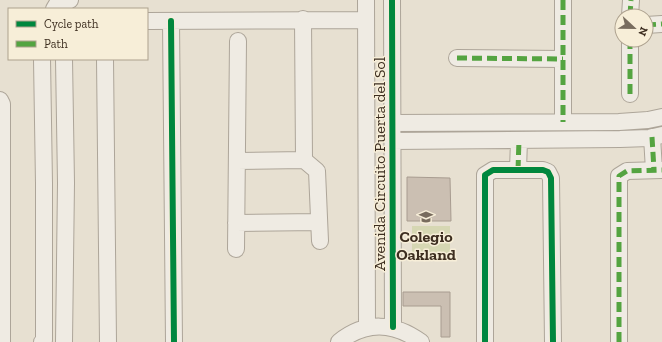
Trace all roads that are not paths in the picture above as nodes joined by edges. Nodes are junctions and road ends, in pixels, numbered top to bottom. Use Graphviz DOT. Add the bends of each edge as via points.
graph roads {
  1 [pos="70,0"];
  2 [pos="366,0"];
  3 [pos="392,0"];
  4 [pos="563,0"];
  5 [pos="55,8"];
  6 [pos="303,19"];
  7 [pos="365,20"];
  8 [pos="171,21"];
  9 [pos="148,22"];
  10 [pos="238,41"];
  11 [pos="630,48"];
  12 [pos="457,58"];
  13 [pos="563,59"];
  14 [pos="42,60"];
  15 [pos="64,60"];
  16 [pos="105,60"];
  17 [pos="630,94"];
  18 [pos="1,100"];
  19 [pos="662,117"];
  20 [pos="490,122"];
  21 [pos="563,122"];
  22 [pos="392,123"];
  23 [pos="657,136"];
  24 [pos="491,140"];
  25 [pos="519,140"];
  26 [pos="392,141"];
  27 [pos="304,160"];
  28 [pos="237,161"];
  29 [pos="518,170"];
  30 [pos="658,170"];
  31 [pos="66,183"];
  32 [pos="44,184"];
  33 [pos="319,222"];
  34 [pos="236,223"];
  35 [pos="320,241"];
  36 [pos="236,248"];
  37 [pos="367,327"];
  38 [pos="393,327"];
  39 [pos="2,342"];
  40 [pos="42,342"];
  41 [pos="64,342"];
  42 [pos="108,342"];
  43 [pos="174,342"];
  44 [pos="339,342"];
  45 [pos="421,342"];
  46 [pos="485,342"];
  47 [pos="553,342"];
  48 [pos="619,342"];
  1 -- 5 [label="street" via="57,4"];
  2 -- 7 [label="street, Avenida Circuito Puerta del Sol"];
  3 -- 22 [label="street, Avenida Circuito Puerta del Sol"];
  4 -- 13 [label="street"];
  6 -- 7 [label="street"];
  6 -- 8 [label="street"];
  6 -- 27 [label="street"];
  7 -- 37 [label="street, Avenida Circuito Puerta del Sol"];
  8 -- 9 [label="street"];
  8 -- 43 [label="street"];
  10 -- 28 [label="street"];
  11 -- 17 [label="street"];
  12 -- 13 [label="street"];
  13 -- 21 [label="street"];
  14 -- 32 [label="street"];
  15 -- 31 [label="street"];
  16 -- 42 [label="street"];
  18 -- 39 [label="street"];
  19 -- 21 [label="street" via="619,122"];
  20 -- 21 [label="street"];
  20 -- 22 [label="street"];
  20 -- 24 [label="street"];
  22 -- 26 [label="street, Avenida Circuito Puerta del Sol"];
  23 -- 25 [label="street"];
  23 -- 30 [label="street"];
  24 -- 25 [label="street"];
  24 -- 26 [label="street"];
  25 -- 29 [label="street"];
  26 -- 38 [label="street, Avenida Circuito Puerta del Sol"];
  27 -- 28 [label="street"];
  27 -- 33 [label="street" via="317,171"];
  28 -- 34 [label="street"];
  29 -- 46 [label="street" via="490,171 485,178"];
  29 -- 47 [label="street" via="543,170 550,175"];
  30 -- 48 [label="street" via="627,170 619,176"];
  31 -- 32 [label="street"];
  31 -- 41 [label="street"];
  32 -- 40 [label="street"];
  33 -- 34 [label="street"];
  33 -- 35 [label="street"];
  34 -- 36 [label="street"];
  37 -- 38 [label="street"];
  37 -- 44 [label="street" via="349,334"];
  38 -- 45 [label="street" via="410,333"];
}
